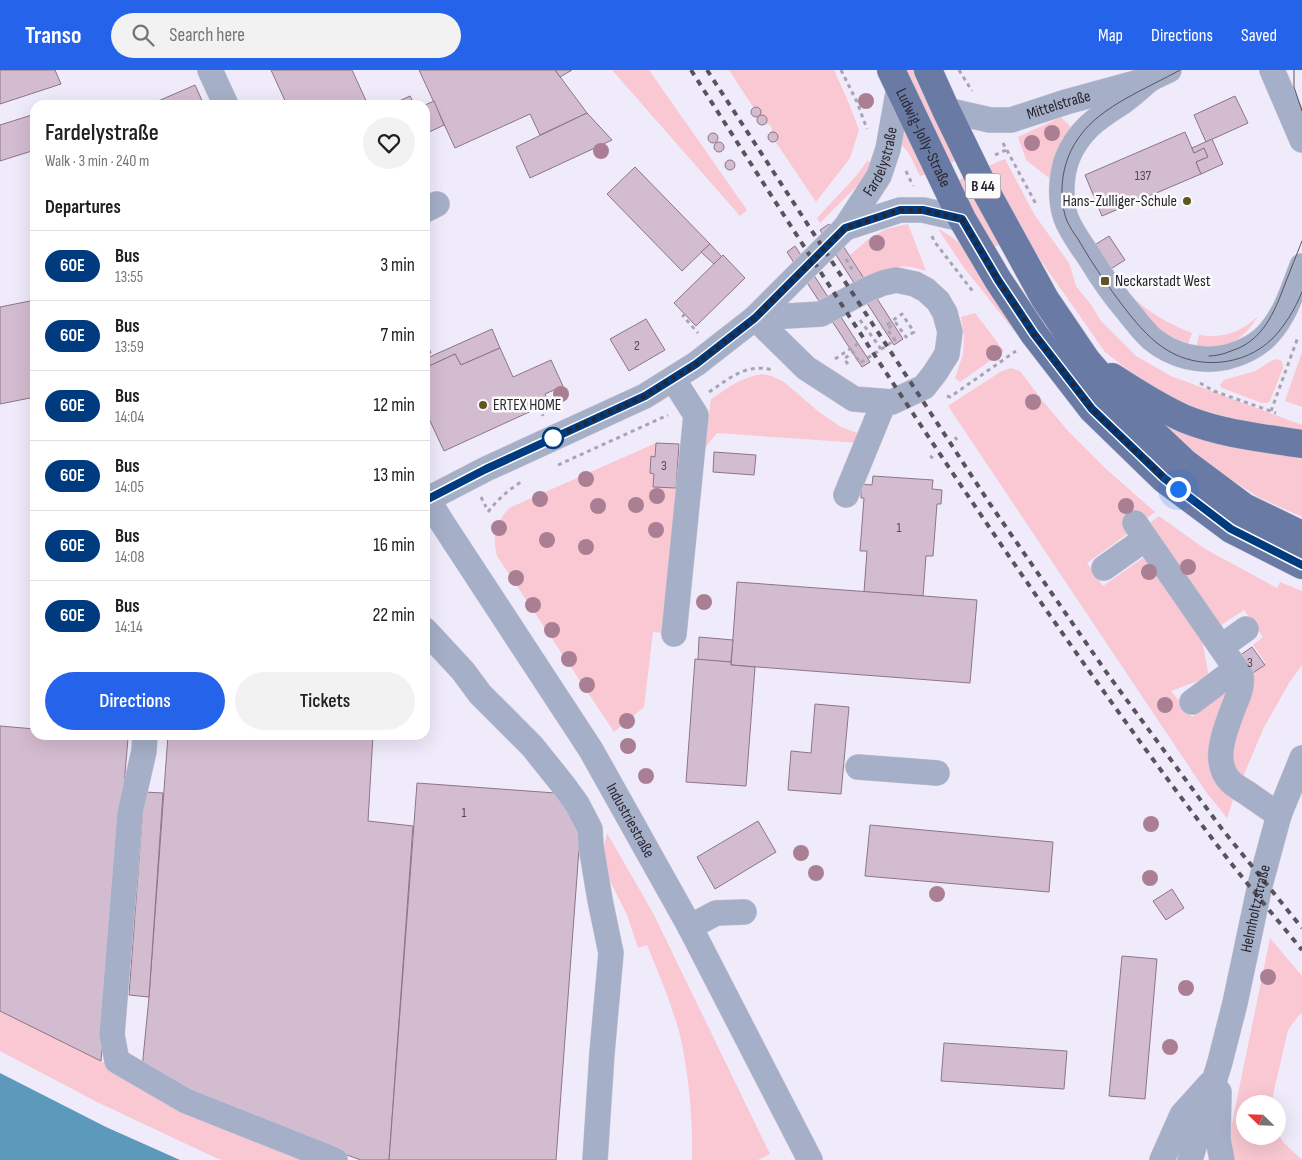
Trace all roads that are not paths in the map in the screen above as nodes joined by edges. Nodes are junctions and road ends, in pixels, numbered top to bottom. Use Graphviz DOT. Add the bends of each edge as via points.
graph roads {
  1 [pos="210,70"];
  2 [pos="928,70"];
  3 [pos="1272,70"];
  4 [pos="1293,70"];
  5 [pos="1160,74"];
  6 [pos="895,78"];
  7 [pos="1285,98"];
  8 [pos="224,100"];
  9 [pos="946,110"];
  10 [pos="1302,140"];
  11 [pos="962,219"];
  12 [pos="839,234"];
  13 [pos="1302,266"];
  14 [pos="755,318"];
  15 [pos="1088,361"];
  16 [pos="673,379"];
  17 [pos="884,402"];
  18 [pos="1302,444"];
  19 [pos="430,495"];
  20 [pos="846,495"];
  21 [pos="430,503"];
  22 [pos="1302,535"];
  23 [pos="1302,565"];
  24 [pos="1104,568"];
  25 [pos="1246,629"];
  26 [pos="674,634"];
  27 [pos="430,635"];
  28 [pos="1221,647"];
  29 [pos="1236,669"];
  30 [pos="1192,702"];
  31 [pos="145,740"];
  32 [pos="1302,758"];
  33 [pos="858,767"];
  34 [pos="937,773"];
  35 [pos="1279,815"];
  36 [pos="744,912"];
  37 [pos="690,927"];
  38 [pos="1217,1070"];
  39 [pos="335,1160"];
  40 [pos="595,1160"];
  41 [pos="810,1160"];
  42 [pos="1162,1160"];
  43 [pos="1190,1160"];
  44 [pos="1222,1160"];
  1 -- 8 [label="street"];
  2 -- 9 [label="main road, Ludwig-Jolly-Straße / B 44"];
  3 -- 7 [label="street"];
  4 -- 7 [label="street"];
  5 -- 9 [label="street, Mittelstraße" via="1011,120 990,120"];
  5 -- 13 [label="street" via="1096,119 1080,136 1064,172 1062,199 1065,217 1116,297 1152,338 1167,349 1202,360 1219,359 1238,354 1268,335 1289,301"];
  6 -- 11 [label="main road, Ludwig-Jolly-Straße / B 44"];
  6 -- 12 [label="street, Fardelystraße" via="888,149 878,176"];
  7 -- 10 [label="street"];
  9 -- 15 [label="main road, Ludwig-Jolly-Straße / B 44" via="984,188 1045,299"];
  11 -- 12 [label="street, Fardelystraße" via="923,210 900,210"];
  11 -- 23 [label="main road, Ludwig-Jolly-Straße / B 44" via="1034,334 1092,409 1164,478 1231,529"];
  12 -- 14 [label="street, Fardelystraße"];
  14 -- 16 [label="street, Fardelystraße"];
  14 -- 17 [label="street" via="806,368 854,399"];
  14 -- 17 [label="street" via="822,314 866,290 896,280 926,290 945,313 950,332 947,354 924,387 892,402"];
  15 -- 18 [label="main road" via="1141,396 1186,419 1228,433"];
  15 -- 22 [label="main road, Ludwig-Jolly-Straße / B 44" via="1134,415 1185,463 1244,507"];
  16 -- 19 [label="street, Fardelystraße" via="645,396"];
  16 -- 26 [label="street" via="696,415"];
  17 -- 20 [label="street"];
  21 -- 37 [label="street, Industriestraße" via="590,750"];
  24 -- 28 [label="street" via="1140,531"];
  25 -- 28 [label="street"];
  27 -- 40 [label="street" via="480,694 532,746 577,804 590,829 611,953"];
  28 -- 29 [label="street"];
  29 -- 30 [label="street"];
  29 -- 35 [label="street" via="1242,683 1222,744 1222,765 1231,782"];
  31 -- 39 [label="street" via="130,813 112,1035 118,1061 186,1101"];
  32 -- 35 [label="street, Helmholtzstraße"];
  33 -- 34 [label="street"];
  35 -- 38 [label="street, Helmholtzstraße"];
  36 -- 37 [label="street" via="716,913"];
  37 -- 41 [label="street, Industriestraße"];
  38 -- 42 [label="street" via="1182,1115"];
  38 -- 43 [label="street, Helmholtzstraße"];
  38 -- 44 [label="street, Helmholtzstraße" via="1218,1139"];
}
